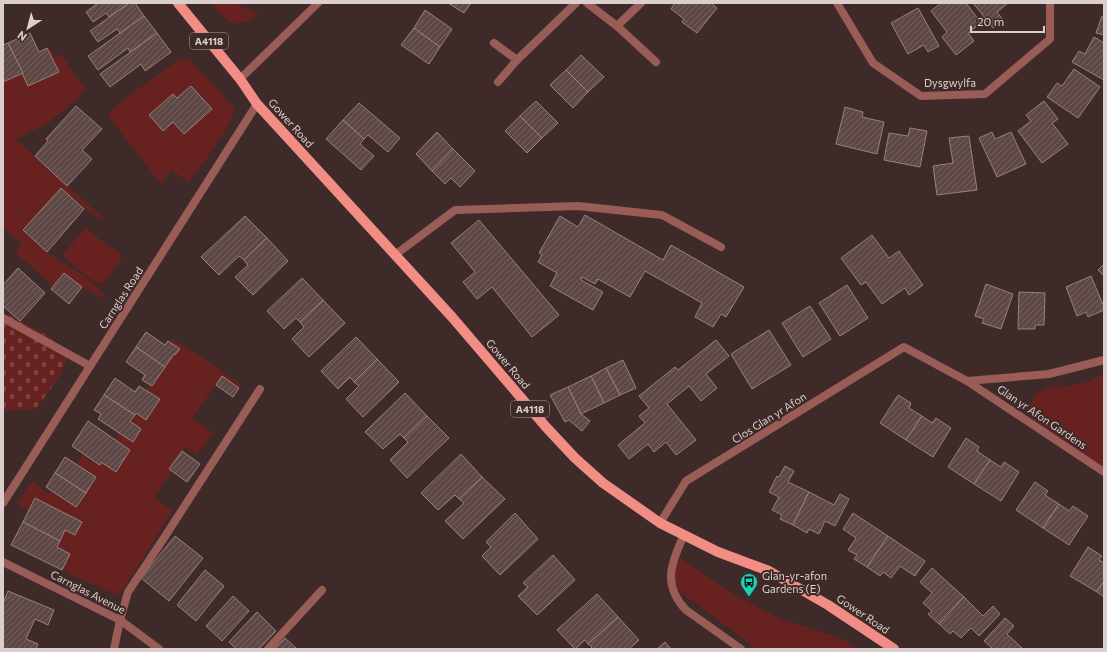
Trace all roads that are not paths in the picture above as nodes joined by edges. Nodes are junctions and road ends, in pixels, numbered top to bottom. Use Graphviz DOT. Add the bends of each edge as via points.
graph roads {
  1 [pos="178,3"];
  2 [pos="318,3"];
  3 [pos="576,3"];
  4 [pos="587,3"];
  5 [pos="641,3"];
  6 [pos="837,3"];
  7 [pos="1050,3"];
  8 [pos="617,26"];
  9 [pos="494,44"];
  10 [pos="517,60"];
  11 [pos="656,62"];
  12 [pos="240,79"];
  13 [pos="498,82"];
  14 [pos="257,104"];
  15 [pos="721,247"];
  16 [pos="395,255"];
  17 [pos="3,318"];
  18 [pos="904,347"];
  19 [pos="1104,360"];
  20 [pos="90,366"];
  21 [pos="967,381"];
  22 [pos="260,389"];
  23 [pos="1104,472"];
  24 [pos="3,503"];
  25 [pos="660,523"];
  26 [pos="684,535"];
  27 [pos="3,562"];
  28 [pos="322,590"];
  29 [pos="120,620"];
  30 [pos="114,649"];
  31 [pos="159,649"];
  32 [pos="268,649"];
  33 [pos="741,649"];
  34 [pos="894,649"];
  1 -- 12 [label="main road, Gower Road / A4118"];
  2 -- 12 [label="street"];
  3 -- 10 [label="street"];
  4 -- 8 [label="street"];
  5 -- 8 [label="street"];
  6 -- 7 [label="street, Dysgwylfa" via="872,63 921,96 985,94 1050,39"];
  8 -- 11 [label="street"];
  9 -- 10 [label="street"];
  10 -- 13 [label="street"];
  12 -- 14 [label="main road, Gower Road / A4118"];
  14 -- 16 [label="main road, Gower Road / A4118"];
  14 -- 20 [label="street, Carnglas Road"];
  15 -- 16 [label="street" via="662,215 578,206 455,210"];
  16 -- 25 [label="main road, Gower Road / A4118" via="575,458 603,483"];
  17 -- 20 [label="street"];
  18 -- 21 [label="street, Glan yr Afon Gardens"];
  18 -- 25 [label="street, Clos Glan yr Afon" via="686,481"];
  19 -- 21 [label="street, Glan yr Afon Gardens" via="1049,374"];
  20 -- 24 [label="street, Carnglas Road"];
  21 -- 23 [label="street, Glan yr Afon Gardens"];
  22 -- 29 [label="street" via="128,592"];
  25 -- 26 [label="main road, Gower Road / A4118"];
  26 -- 33 [label="street" via="675,554 670,575 674,592 686,610"];
  26 -- 34 [label="main road, Gower Road / A4118" via="718,552 769,571 828,605"];
  27 -- 29 [label="street, Carnglas Avenue"];
  28 -- 32 [label="street"];
  29 -- 30 [label="street"];
  29 -- 31 [label="street, Carnglas Avenue"];
}
